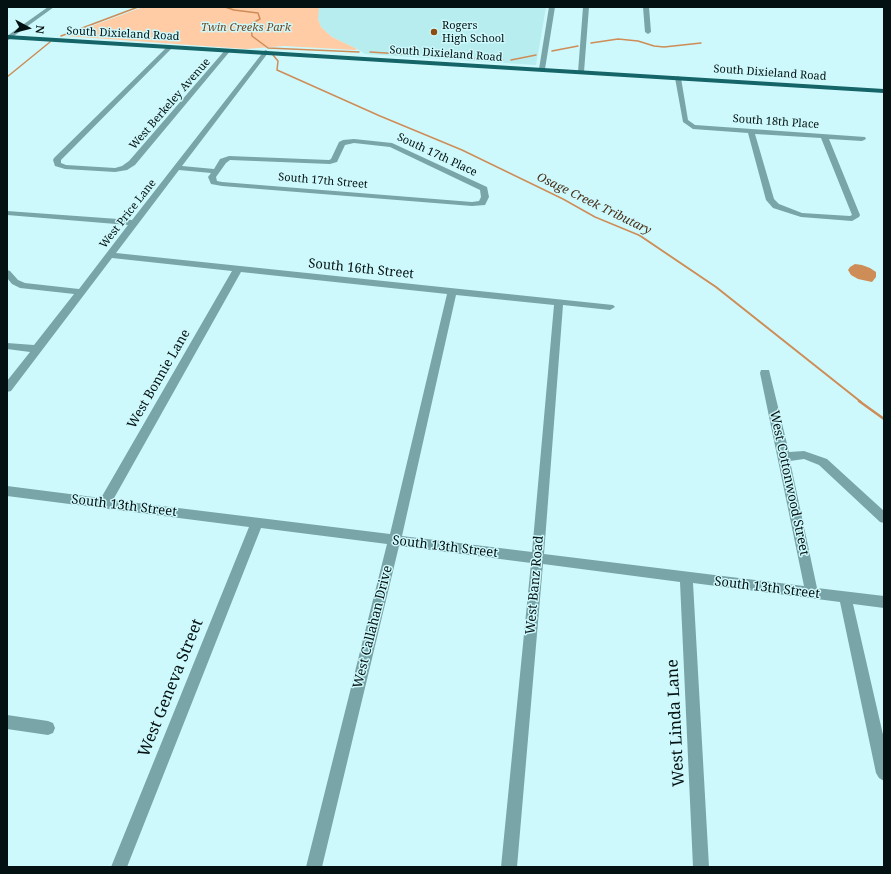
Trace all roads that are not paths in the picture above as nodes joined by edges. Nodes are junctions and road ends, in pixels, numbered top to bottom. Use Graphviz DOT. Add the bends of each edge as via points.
graph roads {
  1 [pos="51,7"];
  2 [pos="552,7"];
  3 [pos="586,7"];
  4 [pos="646,7"];
  5 [pos="648,32"];
  6 [pos="8,38"];
  7 [pos="170,47"];
  8 [pos="228,50"];
  9 [pos="266,52"];
  10 [pos="542,70"];
  11 [pos="581,72"];
  12 [pos="678,78"];
  13 [pos="884,90"];
  14 [pos="752,131"];
  15 [pos="824,136"];
  16 [pos="862,139"];
  17 [pos="179,166"];
  18 [pos="217,168"];
  19 [pos="482,203"];
  20 [pos="7,213"];
  21 [pos="135,223"];
  22 [pos="110,255"];
  23 [pos="238,269"];
  24 [pos="7,273"];
  25 [pos="82,292"];
  26 [pos="452,292"];
  27 [pos="559,302"];
  28 [pos="610,307"];
  29 [pos="7,346"];
  30 [pos="37,349"];
  31 [pos="765,373"];
  32 [pos="7,388"];
  33 [pos="784,457"];
  34 [pos="7,491"];
  35 [pos="104,504"];
  36 [pos="884,518"];
  37 [pos="257,523"];
  38 [pos="394,540"];
  39 [pos="538,559"];
  40 [pos="686,578"];
  41 [pos="812,593"];
  42 [pos="845,597"];
  43 [pos="884,602"];
  44 [pos="7,722"];
  45 [pos="48,728"];
  46 [pos="884,773"];
  47 [pos="119,867"];
  48 [pos="314,867"];
  49 [pos="509,867"];
  50 [pos="701,867"];
  1 -- 6 [label="street"];
  2 -- 10 [label="street"];
  3 -- 11 [label="street"];
  4 -- 5 [label="street"];
  6 -- 7 [label="main road, South Dixieland Road"];
  7 -- 8 [label="main road, South Dixieland Road"];
  7 -- 8 [label="street, West Berkeley Avenue" via="57,160 58,164 65,167 115,170 132,163"];
  8 -- 9 [label="main road, South Dixieland Road"];
  9 -- 10 [label="main road, South Dixieland Road"];
  9 -- 17 [label="street, West Price Lane"];
  10 -- 11 [label="main road, South Dixieland Road"];
  11 -- 12 [label="main road, South Dixieland Road"];
  12 -- 13 [label="main road, South Dixieland Road"];
  12 -- 14 [label="street, South 18th Place" via="685,121 688,124 698,128"];
  14 -- 15 [label="street, South 18th Place"];
  14 -- 15 [label="street" via="770,200 776,206 806,216 852,219 856,215"];
  15 -- 16 [label="street, South 18th Place"];
  17 -- 18 [label="street"];
  17 -- 21 [label="street, West Price Lane"];
  18 -- 19 [label="street, South 17th Street" via="212,177 214,182 222,184"];
  18 -- 19 [label="street, South 17th Place" via="222,161 239,157 330,162 346,142 380,143 400,149 484,189 486,196"];
  20 -- 21 [label="street"];
  21 -- 22 [label="street, West Price Lane"];
  22 -- 23 [label="street, South 16th Street"];
  22 -- 25 [label="street, West Price Lane"];
  23 -- 26 [label="street, South 16th Street"];
  23 -- 35 [label="street, West Bonnie Lane"];
  24 -- 25 [label="street" via="23,286"];
  25 -- 30 [label="street, West Price Lane"];
  26 -- 27 [label="street, South 16th Street"];
  26 -- 38 [label="street, West Callahan Drive"];
  27 -- 28 [label="street, South 16th Street"];
  27 -- 39 [label="street, West Banz Road"];
  29 -- 30 [label="street"];
  30 -- 32 [label="street, West Price Lane"];
  31 -- 33 [label="street, West Cottonwood Street"];
  33 -- 36 [label="street" via="804,455 823,462"];
  33 -- 41 [label="street, West Cottonwood Street"];
  34 -- 35 [label="street, South 13th Street"];
  35 -- 37 [label="street, South 13th Street"];
  37 -- 38 [label="street, South 13th Street"];
  37 -- 47 [label="street, West Geneva Street"];
  38 -- 39 [label="street, South 13th Street"];
  38 -- 48 [label="street, West Callahan Drive"];
  39 -- 40 [label="street, South 13th Street"];
  39 -- 49 [label="street, West Banz Road"];
  40 -- 41 [label="street, South 13th Street"];
  40 -- 50 [label="street, West Linda Lane"];
  41 -- 42 [label="street, South 13th Street"];
  42 -- 43 [label="street, South 13th Street"];
  42 -- 46 [label="street"];
  44 -- 45 [label="street"];
}
